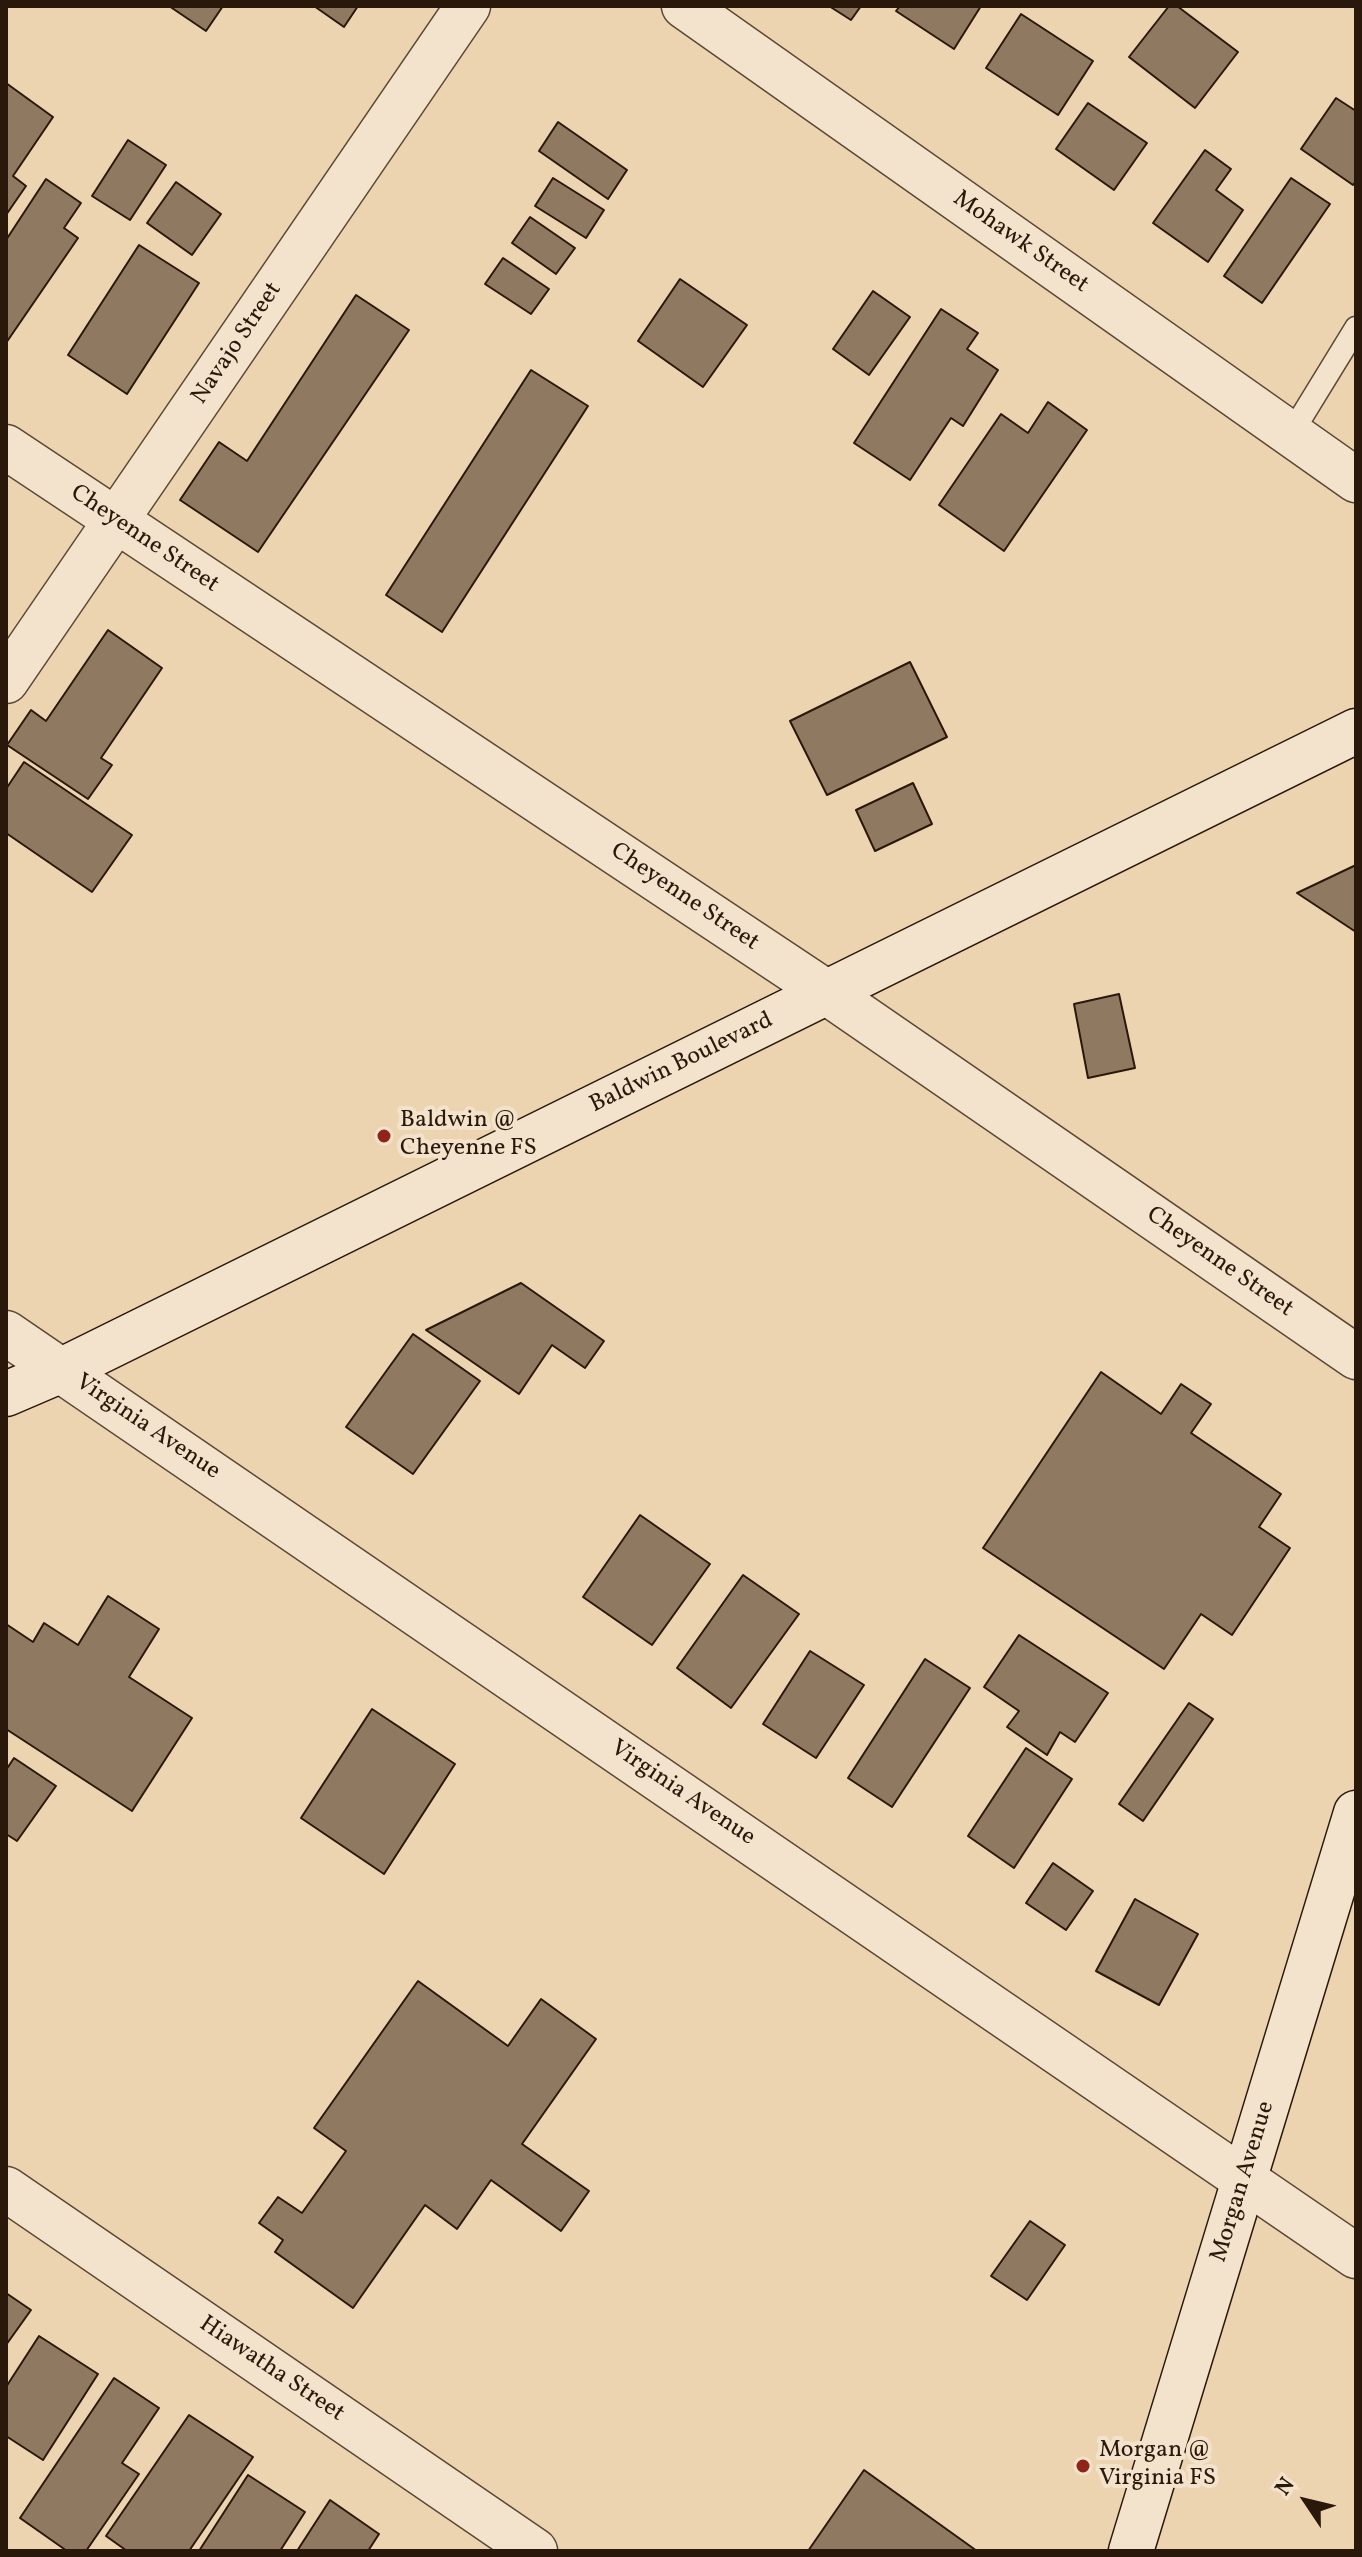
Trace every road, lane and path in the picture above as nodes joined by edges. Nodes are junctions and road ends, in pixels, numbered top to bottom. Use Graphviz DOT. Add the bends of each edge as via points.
graph roads {
  1 [pos="468,6"];
  2 [pos="684,6"];
  3 [pos="1356,328"];
  4 [pos="1291,434"];
  5 [pos="6,447"];
  6 [pos="1356,480"];
  7 [pos="116,522"];
  8 [pos="6,681"];
  9 [pos="1356,731"];
  10 [pos="826,992"];
  11 [pos="6,1333"];
  12 [pos="1356,1357"];
  13 [pos="62,1370"];
  14 [pos="6,1394"];
  15 [pos="1356,1813"];
  16 [pos="1245,2179"];
  17 [pos="6,2189"];
  18 [pos="1356,2256"];
  19 [pos="535,2551"];
  20 [pos="1131,2551"];
  1 -- 7 [label="street, Navajo Street"];
  2 -- 4 [label="street, Mohawk Street"];
  3 -- 4 [label="lane"];
  4 -- 6 [label="street, Mohawk Street"];
  5 -- 7 [label="street, Cheyenne Street"];
  7 -- 8 [label="street, Navajo Street"];
  7 -- 10 [label="street, Cheyenne Street"];
  9 -- 10 [label="street, Baldwin Boulevard"];
  10 -- 12 [label="street, Cheyenne Street"];
  10 -- 13 [label="street, Baldwin Boulevard"];
  11 -- 13 [label="street, Virginia Avenue"];
  13 -- 14 [label="street, Baldwin Boulevard"];
  13 -- 16 [label="street, Virginia Avenue"];
  15 -- 16 [label="street, Morgan Avenue"];
  16 -- 18 [label="street, Virginia Avenue"];
  16 -- 20 [label="street, Morgan Avenue"];
  17 -- 19 [label="street, Hiawatha Street"];
}
